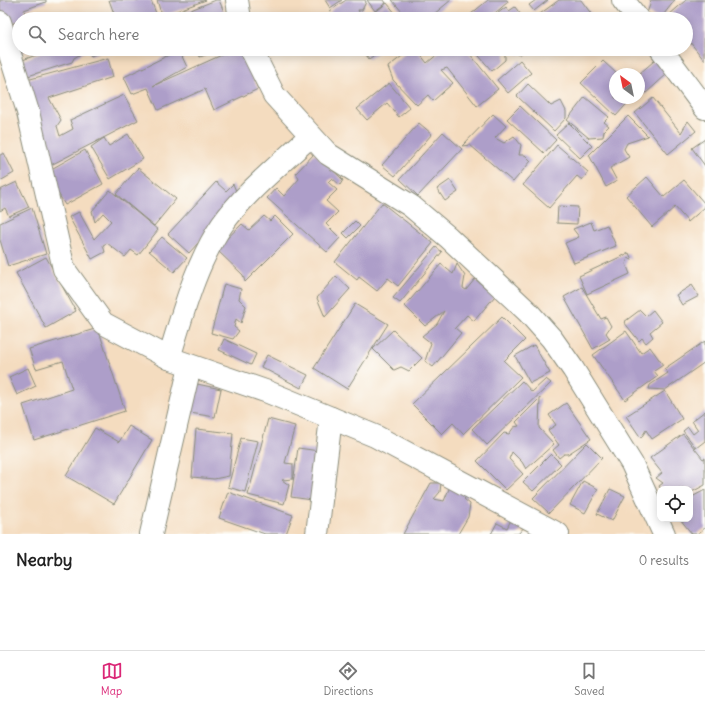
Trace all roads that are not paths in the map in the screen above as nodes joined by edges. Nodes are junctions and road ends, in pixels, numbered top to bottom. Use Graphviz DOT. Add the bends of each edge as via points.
graph roads {
  1 [pos="237,0"];
  2 [pos="623,0"];
  3 [pos="239,12"];
  4 [pos="632,12"];
  5 [pos="0,22"];
  6 [pos="254,56"];
  7 [pos="666,56"];
  8 [pos="705,108"];
  9 [pos="310,136"];
  10 [pos="169,358"];
  11 [pos="190,366"];
  12 [pos="331,418"];
  13 [pos="151,534"];
  14 [pos="317,534"];
  15 [pos="558,534"];
  16 [pos="664,534"];
  1 -- 3 [label="street"];
  2 -- 4 [label="street"];
  5 -- 10 [label="street" via="28,112 64,269 104,323"];
  6 -- 9 [label="street" via="274,95"];
  7 -- 8 [label="street"];
  9 -- 10 [label="street" via="255,188 222,225 196,274"];
  9 -- 16 [label="street" via="328,154 411,206 448,237 552,339 632,464"];
  10 -- 11 [label="street"];
  11 -- 12 [label="street" via="268,392"];
  11 -- 13 [label="street"];
  12 -- 14 [label="street"];
  12 -- 15 [label="street" via="376,436"];
}
